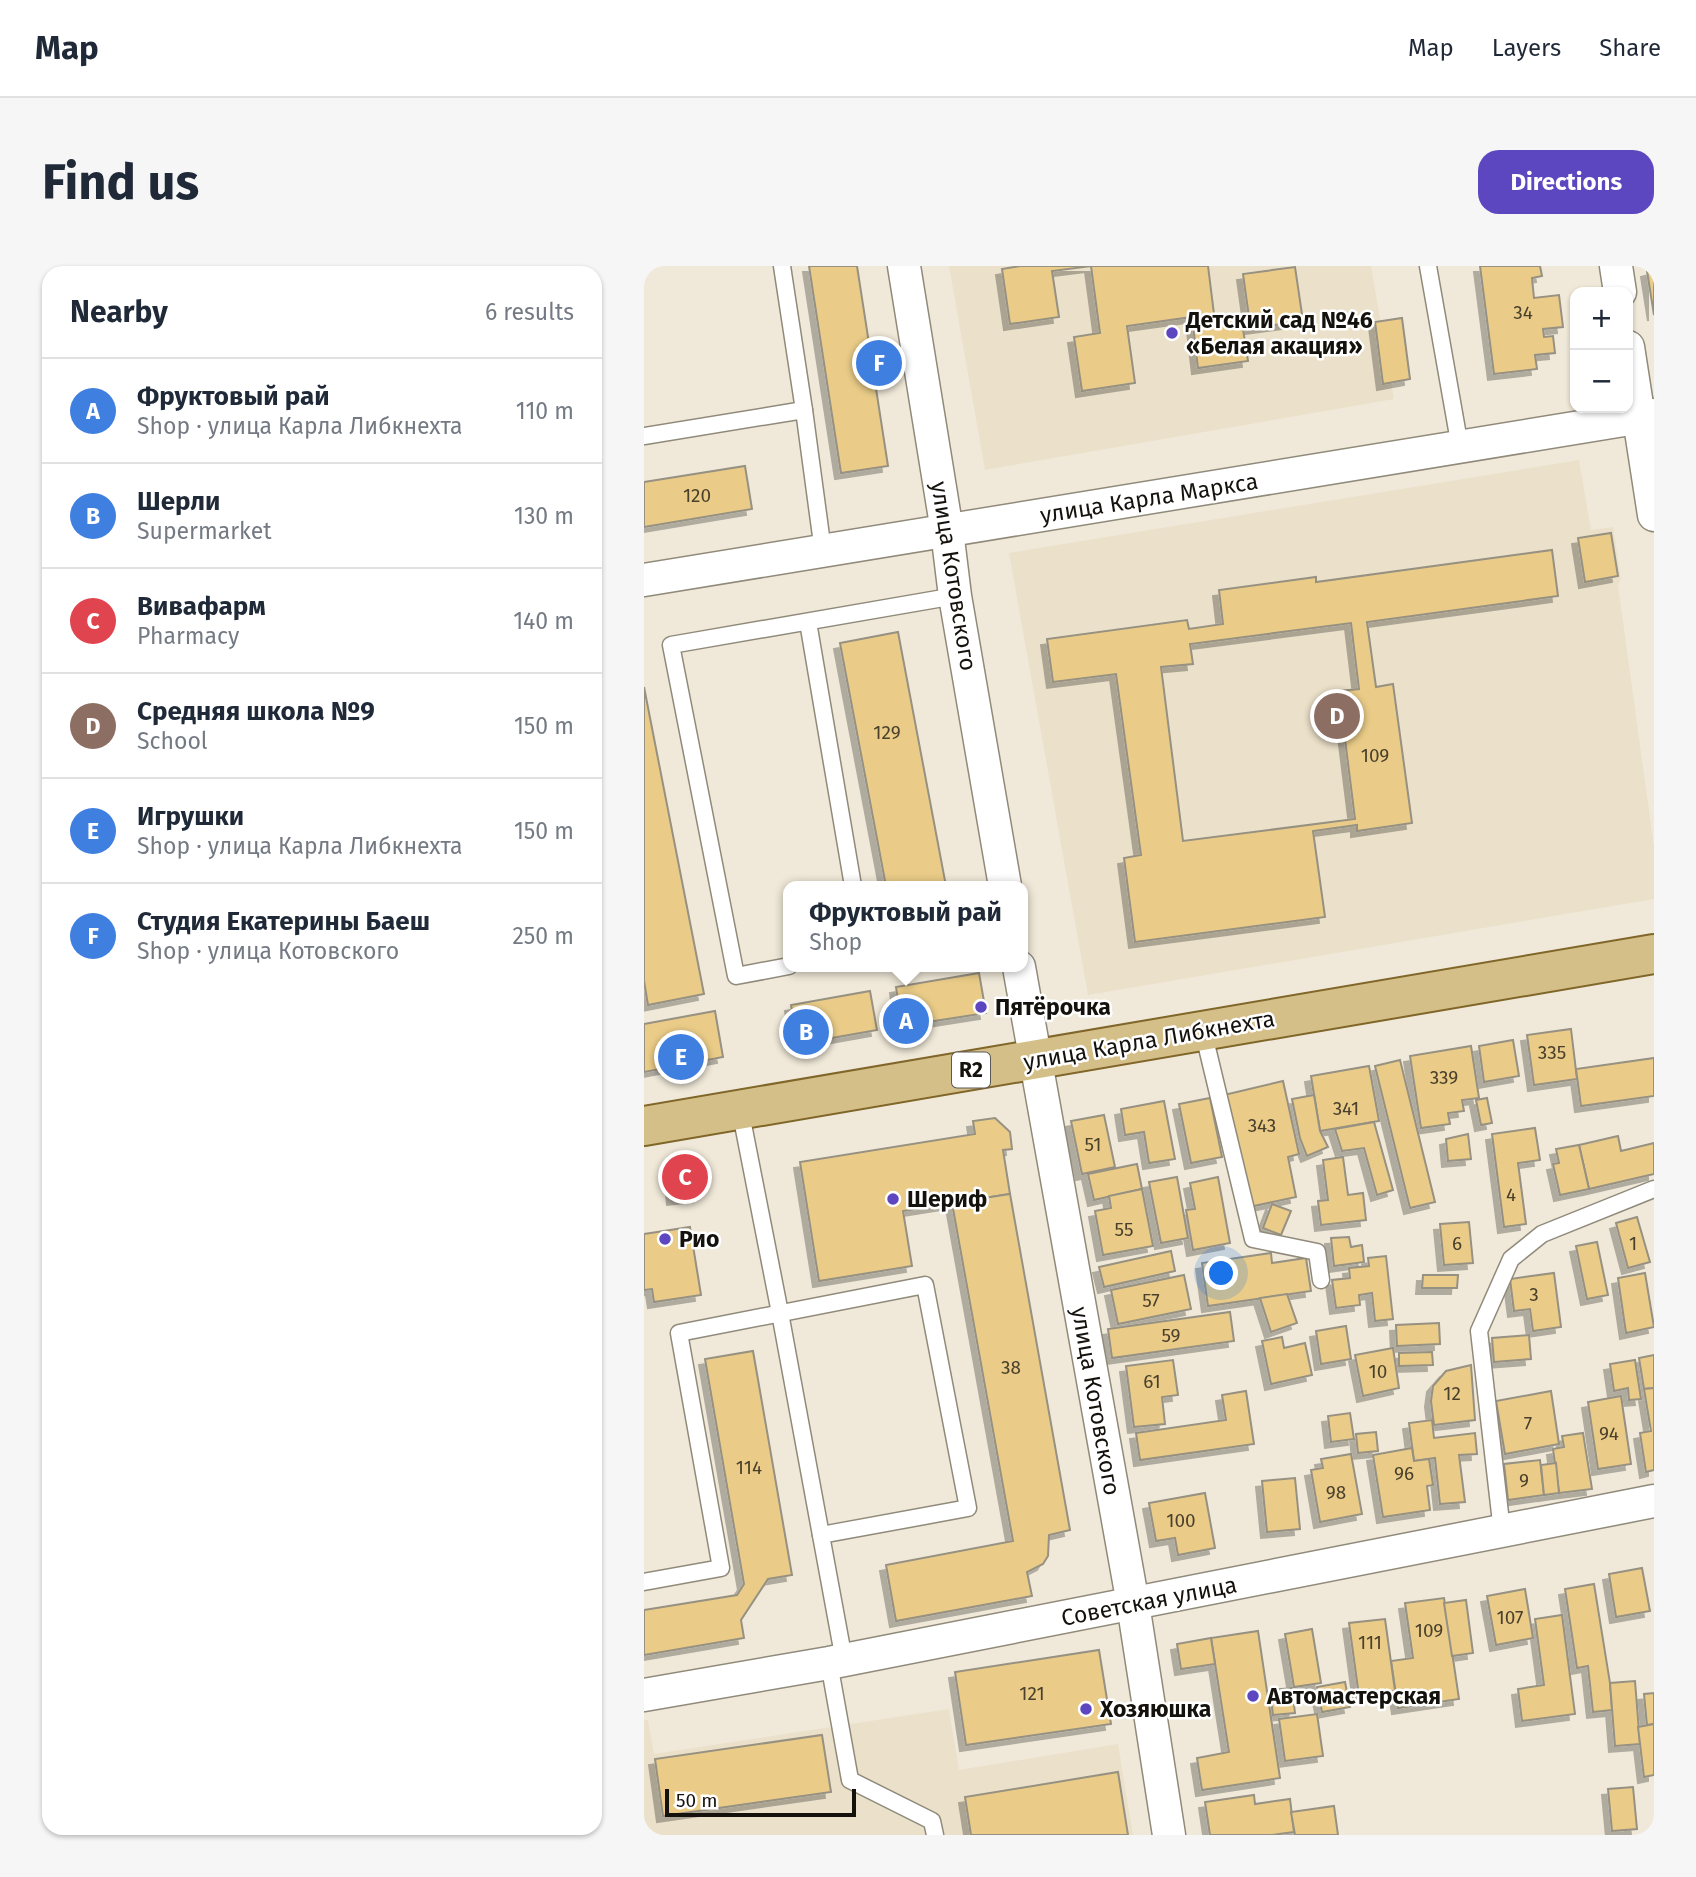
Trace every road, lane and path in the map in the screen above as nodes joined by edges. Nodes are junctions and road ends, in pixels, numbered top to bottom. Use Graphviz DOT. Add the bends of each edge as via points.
graph roads {
  1 [pos="782,266"];
  2 [pos="904,266"];
  3 [pos="1428,266"];
  4 [pos="1616,266"];
  5 [pos="1619,287"];
  6 [pos="1629,350"];
  7 [pos="804,410"];
  8 [pos="1646,417"];
  9 [pos="644,436"];
  10 [pos="1460,447"];
  11 [pos="1654,515"];
  12 [pos="947,531"];
  13 [pos="823,551"];
  14 [pos="644,580"];
  15 [pos="955,596"];
  16 [pos="807,622"];
  17 [pos="852,881"];
  18 [pos="1004,881"];
  19 [pos="1654,954"];
  20 [pos="783,967"];
  21 [pos="1020,972"];
  22 [pos="1203,1031"];
  23 [pos="1035,1059"];
  24 [pos="740,1109"];
  25 [pos="644,1126"];
  26 [pos="1654,1189"];
  27 [pos="1321,1280"];
  28 [pos="780,1313"];
  29 [pos="1654,1502"];
  30 [pos="1502,1531"];
  31 [pos="821,1535"];
  32 [pos="644,1582"];
  33 [pos="1133,1604"];
  34 [pos="837,1662"];
  35 [pos="644,1695"];
  36 [pos="935,1835"];
  37 [pos="1169,1835"];
  1 -- 7 [label="lane"];
  2 -- 12 [label="street, улица Котовского"];
  3 -- 10 [label="lane"];
  4 -- 5 [label="street"];
  6 -- 8 [label="street"];
  7 -- 9 [label="lane"];
  7 -- 13 [label="lane"];
  8 -- 10 [label="street, улица Карла Маркса"];
  8 -- 11 [label="street"];
  10 -- 12 [label="street, улица Карла Маркса"];
  12 -- 13 [label="street, улица Карла Маркса"];
  12 -- 15 [label="street, улица Котовского"];
  13 -- 14 [label="street, улица Карла Маркса"];
  15 -- 16 [label="lane"];
  15 -- 18 [label="street, улица Котовского"];
  16 -- 17 [label="lane"];
  16 -- 20 [label="lane" via="671,645 736,976"];
  19 -- 22 [label="main road, улица Карла Либкнехта / R2"];
  21 -- 23 [label="street, улица Котовского"];
  22 -- 23 [label="main road, улица Карла Либкнехта / R2"];
  22 -- 27 [label="lane" via="1253,1238 1317,1252"];
  23 -- 24 [label="main road, улица Карла Либкнехта / R2"];
  23 -- 33 [label="street, улица Котовского"];
  24 -- 25 [label="main road, улица Карла Либкнехта / R2"];
  24 -- 28 [label="lane"];
  26 -- 30 [label="lane" via="1542,1234 1511,1259 1479,1331"];
  28 -- 31 [label="lane"];
  28 -- 31 [label="lane" via="925,1285 968,1508"];
  28 -- 32 [label="lane" via="679,1333 720,1568"];
  29 -- 30 [label="street, Советская улица"];
  30 -- 33 [label="street, Советская улица"];
  31 -- 34 [label="lane"];
  33 -- 34 [label="street, Советская улица"];
  33 -- 37 [label="street, улица Котовского"];
  34 -- 35 [label="street, Советская улица"];
  34 -- 36 [label="lane" via="850,1780 932,1821"];
}
